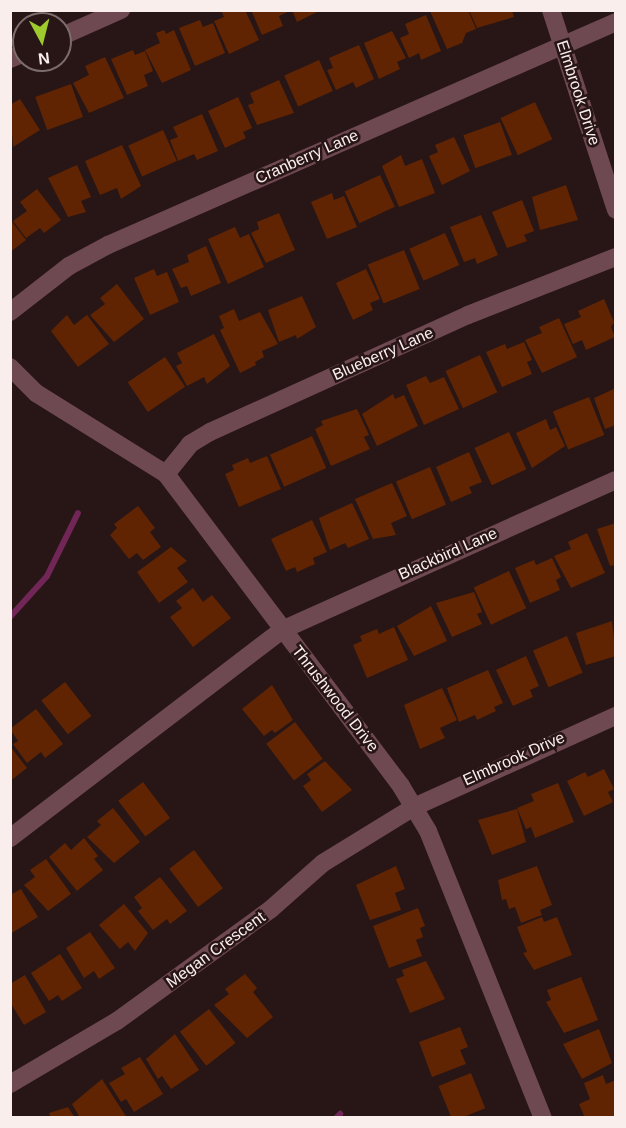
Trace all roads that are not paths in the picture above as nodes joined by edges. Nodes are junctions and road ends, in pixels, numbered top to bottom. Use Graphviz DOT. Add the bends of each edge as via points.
graph roads {
  1 [pos="121,10"];
  2 [pos="551,10"];
  3 [pos="615,22"];
  4 [pos="72,32"];
  5 [pos="561,44"];
  6 [pos="615,210"];
  7 [pos="615,257"];
  8 [pos="10,312"];
  9 [pos="10,368"];
  10 [pos="166,474"];
  11 [pos="615,480"];
  12 [pos="282,630"];
  13 [pos="615,716"];
  14 [pos="414,807"];
  15 [pos="10,838"];
  16 [pos="10,1084"];
  17 [pos="543,1118"];
  1 -- 4 [label="street"];
  2 -- 5 [label="street, Elmbrook Drive"];
  3 -- 5 [label="street, Cranberry Lane"];
  5 -- 6 [label="street, Elmbrook Drive"];
  5 -- 8 [label="street, Cranberry Lane" via="108,245 69,266"];
  7 -- 10 [label="street, Blueberry Lane" via="468,315 210,432 189,444"];
  9 -- 10 [label="street, Thrushwood Drive" via="36,393"];
  10 -- 12 [label="street, Thrushwood Drive"];
  11 -- 12 [label="street, Blackbird Lane"];
  12 -- 14 [label="street, Thrushwood Drive"];
  12 -- 15 [label="street"];
  13 -- 14 [label="street, Elmbrook Drive"];
  14 -- 16 [label="street, Megan Crescent" via="323,863 271,909 117,1021"];
  14 -- 17 [label="street, Thrushwood Drive" via="428,831"];
}
